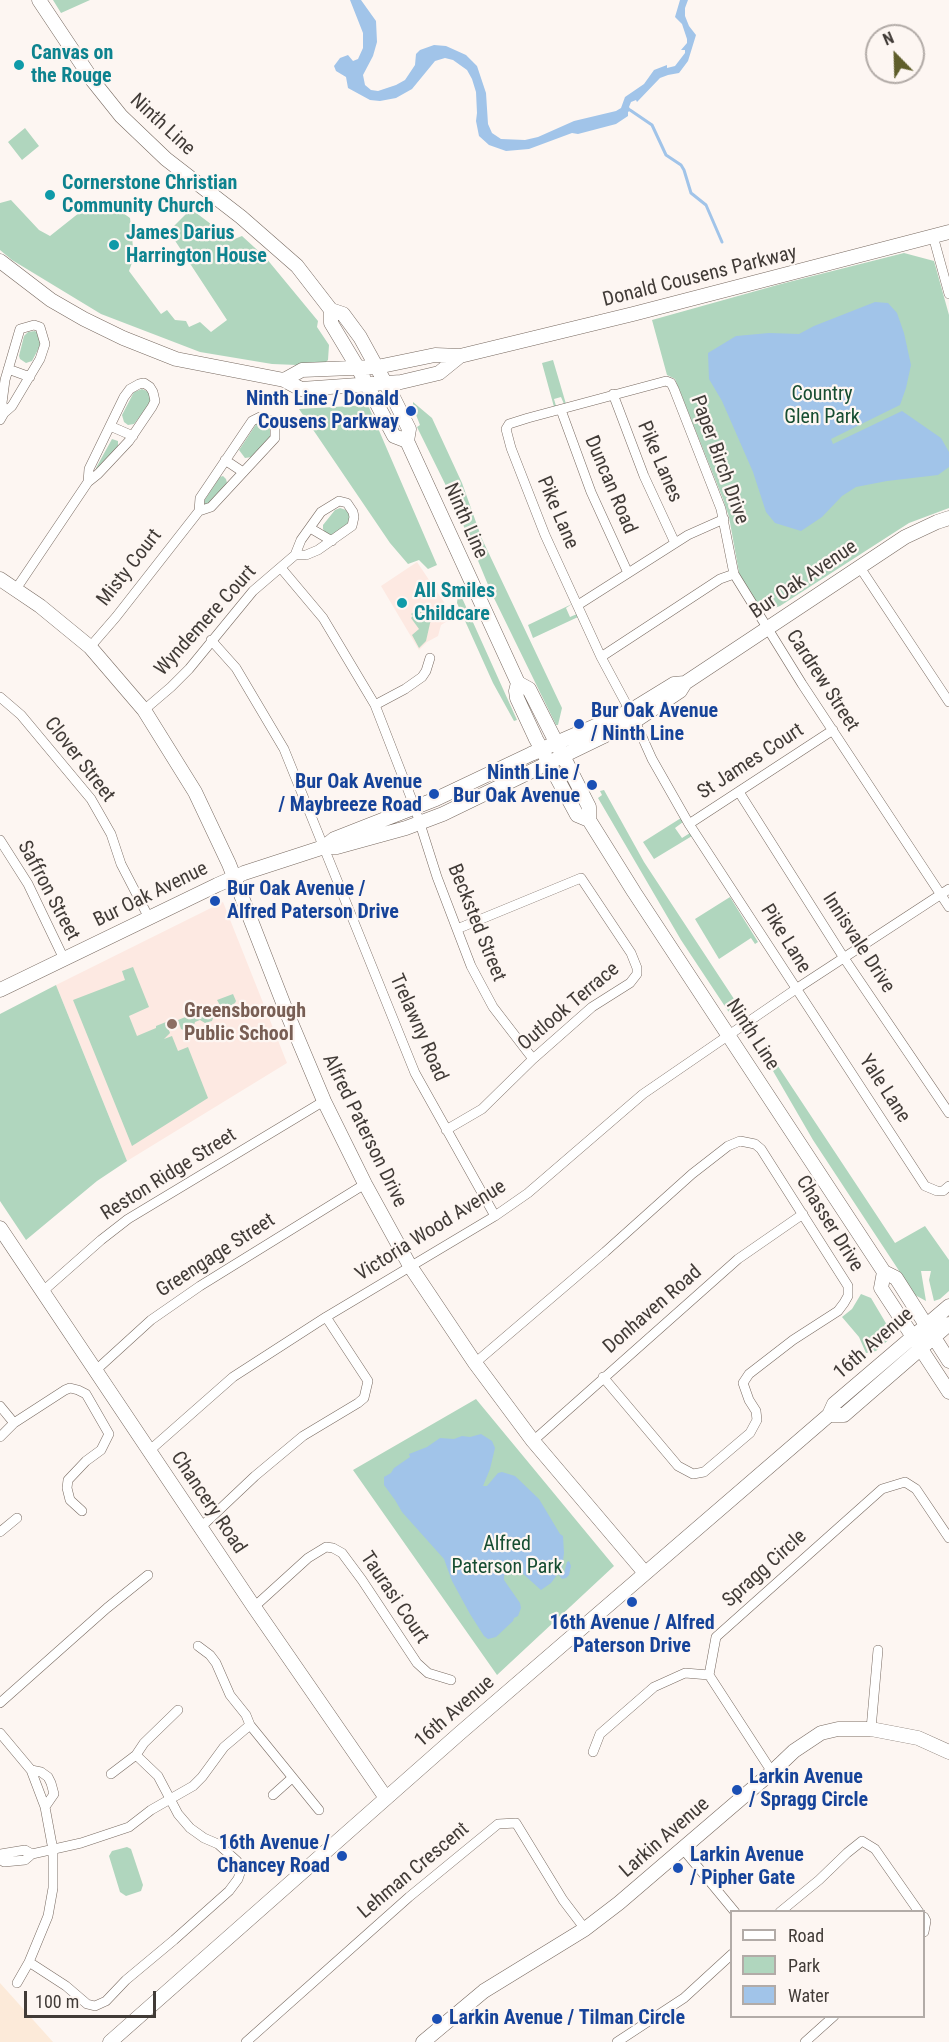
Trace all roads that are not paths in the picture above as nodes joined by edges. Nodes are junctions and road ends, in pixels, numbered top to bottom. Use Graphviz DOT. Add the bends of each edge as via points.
graph roads {
  1 [pos="39,0"];
  2 [pos="949,231"];
  3 [pos="933,236"];
  4 [pos="0,261"];
  5 [pos="949,294"];
  6 [pos="331,310"];
  7 [pos="460,356"];
  8 [pos="377,367"];
  9 [pos="358,368"];
  10 [pos="8,369"];
  11 [pos="30,377"];
  12 [pos="284,380"];
  13 [pos="386,383"];
  14 [pos="367,384"];
  15 [pos="613,394"];
  16 [pos="561,410"];
  17 [pos="2,416"];
  18 [pos="110,426"];
  19 [pos="133,436"];
  20 [pos="407,441"];
  21 [pos="225,460"];
  22 [pos="243,472"];
  23 [pos="88,482"];
  24 [pos="199,511"];
  25 [pos="949,518"];
  26 [pos="724,519"];
  27 [pos="310,528"];
  28 [pos="332,541"];
  29 [pos="675,543"];
  30 [pos="295,555"];
  31 [pos="858,566"];
  32 [pos="281,568"];
  33 [pos="628,573"];
  34 [pos="734,574"];
  35 [pos="0,579"];
  36 [pos="16,589"];
  37 [pos="578,605"];
  38 [pos="766,628"];
  39 [pos="211,640"];
  40 [pos="90,647"];
  41 [pos="602,657"];
  42 [pos="430,658"];
  43 [pos="518,683"];
  44 [pos="0,697"];
  45 [pos="949,702"];
  46 [pos="375,705"];
  47 [pos="144,710"];
  48 [pos="632,716"];
  49 [pos="832,730"];
  50 [pos="556,744"];
  51 [pos="542,750"];
  52 [pos="562,757"];
  53 [pos="548,763"];
  54 [pos="739,792"];
  55 [pos="415,808"];
  56 [pos="589,820"];
  57 [pos="420,823"];
  58 [pos="689,824"];
  59 [pos="0,840"];
  60 [pos="324,847"];
  61 [pos="234,877"];
  62 [pos="945,892"];
  63 [pos="949,907"];
  64 [pos="149,918"];
  65 [pos="457,929"];
  66 [pos="844,958"];
  67 [pos="64,959"];
  68 [pos="796,989"];
  69 [pos="0,990"];
  70 [pos="729,1036"];
  71 [pos="533,1059"];
  72 [pos="324,1101"];
  73 [pos="949,1113"];
  74 [pos="446,1130"];
  75 [pos="365,1184"];
  76 [pos="949,1186"];
  77 [pos="803,1214"];
  78 [pos="495,1216"];
  79 [pos="0,1228"];
  80 [pos="410,1266"];
  81 [pos="884,1272"];
  82 [pos="42,1292"];
  83 [pos="949,1305"];
  84 [pos="326,1317"];
  85 [pos="927,1324"];
  86 [pos="949,1324"];
  87 [pos="914,1336"];
  88 [pos="934,1337"];
  89 [pos="922,1349"];
  90 [pos="949,1361"];
  91 [pos="474,1363"];
  92 [pos="95,1371"];
  93 [pos="603,1377"];
  94 [pos="949,1392"];
  95 [pos="0,1406"];
  96 [pos="829,1415"];
  97 [pos="14,1423"];
  98 [pos="0,1437"];
  99 [pos="533,1441"];
  100 [pos="149,1451"];
  101 [pos="82,1511"];
  102 [pos="17,1518"];
  103 [pos="201,1527"];
  104 [pos="0,1532"];
  105 [pos="949,1538"];
  106 [pos="645,1573"];
  107 [pos="148,1575"];
  108 [pos="254,1607"];
  109 [pos="198,1646"];
  110 [pos="878,1650"];
  111 [pos="709,1675"];
  112 [pos="451,1680"];
  113 [pos="0,1704"];
  114 [pos="178,1710"];
  115 [pos="250,1725"];
  116 [pos="871,1729"];
  117 [pos="0,1733"];
  118 [pos="593,1752"];
  119 [pos="949,1752"];
  120 [pos="136,1755"];
  121 [pos="772,1772"];
  122 [pos="111,1774"];
  123 [pos="292,1778"];
  124 [pos="273,1795"];
  125 [pos="386,1798"];
  126 [pos="169,1799"];
  127 [pos="319,1810"];
  128 [pos="682,1848"];
  129 [pos="53,1850"];
  130 [pos="0,1854"];
  131 [pos="32,1854"];
  132 [pos="0,1859"];
  133 [pos="734,1910"];
  134 [pos="781,1910"];
  135 [pos="918,1910"];
  136 [pos="585,1929"];
  137 [pos="730,1956"];
  138 [pos="29,1962"];
  139 [pos="17,1983"];
  140 [pos="832,2018"];
  141 [pos="110,2042"];
  142 [pos="246,2042"];
  143 [pos="423,2042"];
  144 [pos="617,2042"];
  145 [pos="805,2042"];
  1 -- 6 [label="main road, Ninth Line" via="121,116 166,159 297,266"];
  2 -- 3 [label="main road, Donald Cousens Parkway"];
  3 -- 5 [label="street"];
  3 -- 7 [label="main road, Donald Cousens Parkway"];
  4 -- 12 [label="main road, Donald Cousens Parkway" via="51,300 123,338 176,359"];
  6 -- 8 [label="main road, Ninth Line" via="343,314"];
  6 -- 9 [label="main road, Ninth Line" via="331,323"];
  7 -- 8 [label="main road, Donald Cousens Parkway" via="435,355"];
  7 -- 13 [label="main road, Donald Cousens Parkway" via="439,373"];
  8 -- 9 [label="main road, Donald Cousens Parkway"];
  8 -- 13 [label="main road, Ninth Line"];
  9 -- 12 [label="main road, Donald Cousens Parkway" via="302,370"];
  9 -- 14 [label="main road, Ninth Line"];
  10 -- 11 [label="street"];
  10 -- 11 [label="street" via="20,329 40,327 45,344"];
  10 -- 17 [label="street"];
  11 -- 17 [label="street"];
  12 -- 14 [label="main road, Donald Cousens Parkway" via="301,389"];
  13 -- 14 [label="main road, Donald Cousens Parkway"];
  13 -- 20 [label="main road, Ninth Line" via="408,429"];
  14 -- 20 [label="main road, Ninth Line" via="394,436"];
  15 -- 16 [label="street, Pike Lane"];
  15 -- 26 [label="street, Paper Birch Drive" via="663,381 671,383"];
  15 -- 29 [label="street, Pike Lanes" via="647,484"];
  16 -- 33 [label="street, Duncan Road" via="591,492"];
  16 -- 37 [label="street, Pike Lane" via="513,423 506,433 538,519"];
  18 -- 19 [label="street"];
  18 -- 19 [label="street" via="130,389 144,383 150,387 155,401"];
  18 -- 23 [label="street" via="89,469"];
  19 -- 23 [label="street"];
  20 -- 43 [label="main road, Ninth Line"];
  21 -- 22 [label="street"];
  21 -- 22 [label="street, Misty Court" via="252,421 258,417 270,420 275,428 274,438"];
  21 -- 24 [label="street, Misty Court" via="200,498"];
  22 -- 24 [label="street, Misty Court" via="211,507"];
  23 -- 36 [label="street"];
  24 -- 40 [label="street, Misty Court"];
  25 -- 31 [label="main road, Bur Oak Avenue" via="905,537"];
  26 -- 29 [label="street"];
  26 -- 34 [label="street, Paper Birch Drive"];
  27 -- 28 [label="street"];
  27 -- 28 [label="street, Wyndemere Court" via="330,505 347,503 353,512 352,526"];
  27 -- 30 [label="street, Wyndemere Court"];
  28 -- 30 [label="street, Wyndemere Court" via="306,555"];
  29 -- 33 [label="street"];
  30 -- 32 [label="street, Wyndemere Court"];
  31 -- 38 [label="main road, Bur Oak Avenue"];
  31 -- 45 [label="street"];
  32 -- 39 [label="street, Wyndemere Court" via="253,591"];
  32 -- 46 [label="street" via="323,618"];
  33 -- 37 [label="street"];
  34 -- 38 [label="street, Cardrew Street"];
  34 -- 41 [label="street" via="720,579"];
  35 -- 36 [label="main road, Alfred Paterson Drive"];
  36 -- 40 [label="main road, Alfred Paterson Drive"];
  37 -- 41 [label="street, Pike Lane"];
  38 -- 48 [label="main road, Bur Oak Avenue" via="685,683 674,684"];
  38 -- 49 [label="street, Cardrew Street"];
  39 -- 47 [label="street, Wyndemere Court" via="171,687"];
  39 -- 60 [label="street, Trelawny Road" via="236,668 284,749"];
  40 -- 47 [label="main road, Alfred Paterson Drive"];
  41 -- 48 [label="street, Pike Lane"];
  42 -- 46 [label="street" via="422,676"];
  43 -- 50 [label="main road, Ninth Line" via="529,689"];
  43 -- 51 [label="main road, Ninth Line" via="521,709"];
  44 -- 64 [label="street, Clover Street" via="21,715 91,799"];
  46 -- 55 [label="street"];
  47 -- 61 [label="main road, Alfred Paterson Drive" via="195,792"];
  48 -- 50 [label="main road, Bur Oak Avenue"];
  48 -- 52 [label="main road, Bur Oak Avenue"];
  48 -- 58 [label="street, Pike Lane"];
  49 -- 54 [label="street, St James Court"];
  49 -- 62 [label="street, Cardrew Street"];
  50 -- 51 [label="main road, Bur Oak Avenue"];
  50 -- 52 [label="main road, Ninth Line"];
  51 -- 53 [label="main road, Ninth Line"];
  51 -- 55 [label="main road, Bur Oak Avenue"];
  52 -- 53 [label="main road, Bur Oak Avenue"];
  52 -- 56 [label="main road, Ninth Line" via="589,807"];
  53 -- 56 [label="main road, Ninth Line" via="577,815"];
  53 -- 57 [label="main road, Bur Oak Avenue"];
  54 -- 58 [label="street, St James Court"];
  54 -- 66 [label="street, Innisvale Drive"];
  55 -- 57 [label="street"];
  55 -- 60 [label="main road, Bur Oak Avenue" via="334,838"];
  56 -- 70 [label="main road, Ninth Line"];
  57 -- 60 [label="main road, Bur Oak Avenue" via="337,847"];
  57 -- 65 [label="street, Becksted Street" via="436,878"];
  58 -- 68 [label="street, Pike Lane"];
  59 -- 67 [label="street, Saffron Street" via="28,884"];
  60 -- 61 [label="main road, Bur Oak Avenue"];
  60 -- 74 [label="street, Trelawny Road" via="410,1063"];
  61 -- 64 [label="main road, Bur Oak Avenue"];
  61 -- 72 [label="main road, Alfred Paterson Drive"];
  62 -- 63 [label="street, Cardrew Street"];
  62 -- 66 [label="street, Victoria Wood Avenue"];
  64 -- 67 [label="main road, Bur Oak Avenue"];
  65 -- 71 [label="street, Becksted Street" via="492,1007"];
  65 -- 71 [label="street, Outlook Terrace" via="581,878 631,953 637,974 630,983 592,1008"];
  66 -- 68 [label="street, Victoria Wood Avenue"];
  66 -- 73 [label="street, Innisvale Drive"];
  67 -- 69 [label="main road, Bur Oak Avenue"];
  68 -- 70 [label="street, Victoria Wood Avenue"];
  68 -- 76 [label="street, Yale Lane" via="925,1186 943,1191"];
  70 -- 78 [label="street, Victoria Wood Avenue" via="643,1094"];
  70 -- 81 [label="main road, Ninth Line"];
  71 -- 74 [label="street, Outlook Terrace" via="482,1109"];
  72 -- 75 [label="main road, Alfred Paterson Drive"];
  72 -- 82 [label="street, Reston Ridge Street" via="128,1219"];
  74 -- 78 [label="street, Trelawny Road"];
  75 -- 80 [label="main road, Alfred Paterson Drive"];
  75 -- 92 [label="street, Greengage Street" via="200,1286 151,1320"];
  77 -- 91 [label="street, Chasser Drive" via="755,1144 740,1141 728,1146"];
  77 -- 93 [label="street, Donhaven Road" via="738,1259"];
  77 -- 93 [label="street, Chasser Drive" via="848,1286 848,1296 838,1311 749,1374 743,1383 757,1420 750,1432 704,1472 693,1474 678,1466"];
  78 -- 80 [label="street, Victoria Wood Avenue"];
  79 -- 82 [label="main road, Chancery Road"];
  80 -- 84 [label="street, Victoria Wood Avenue"];
  80 -- 91 [label="main road, Alfred Paterson Drive"];
  81 -- 85 [label="main road, Ninth Line" via="896,1278"];
  81 -- 87 [label="main road, Ninth Line" via="881,1288"];
  82 -- 92 [label="main road, Chancery Road"];
  83 -- 85 [label="main road, 16th Avenue"];
  84 -- 100 [label="street, Victoria Wood Avenue" via="232,1377"];
  84 -- 103 [label="street" via="368,1381 364,1398 303,1436"];
  85 -- 87 [label="main road, 16th Avenue"];
  85 -- 88 [label="main road, Ninth Line"];
  86 -- 88 [label="main road, 16th Avenue"];
  87 -- 89 [label="main road, Ninth Line"];
  87 -- 96 [label="main road, 16th Avenue" via="834,1404"];
  88 -- 89 [label="main road, 16th Avenue"];
  88 -- 90 [label="main road, Ninth Line"];
  89 -- 94 [label="main road, Ninth Line"];
  89 -- 96 [label="main road, 16th Avenue" via="844,1415"];
  91 -- 99 [label="main road, Alfred Paterson Drive"];
  92 -- 100 [label="main road, Chancery Road"];
  93 -- 99 [label="street, Donhaven Road"];
  95 -- 97 [label="street"];
  96 -- 106 [label="main road, 16th Avenue"];
  97 -- 98 [label="street"];
  97 -- 101 [label="street" via="70,1388 86,1394 109,1434 101,1450 68,1480 70,1500"];
  99 -- 106 [label="main road, Alfred Paterson Drive"];
  100 -- 103 [label="main road, Chancery Road"];
  102 -- 104 [label="street"];
  103 -- 108 [label="main road, Chancery Road"];
  105 -- 111 [label="street, Spragg Circle" via="916,1489 904,1482 882,1489 716,1637"];
  106 -- 125 [label="main road, 16th Avenue"];
  107 -- 113 [label="street"];
  108 -- 112 [label="street, Taurasi Court" via="308,1558 319,1550 333,1548 342,1553 363,1580 417,1663 429,1673"];
  108 -- 125 [label="main road, Chancery Road"];
  109 -- 115 [label="street" via="216,1663 230,1695"];
  110 -- 116 [label="street"];
  111 -- 118 [label="street" via="685,1672 654,1687 600,1734"];
  111 -- 121 [label="street"];
  114 -- 120 [label="street"];
  115 -- 123 [label="street"];
  115 -- 126 [label="street" via="224,1747 202,1777"];
  116 -- 119 [label="main road, Larkin Avenue" via="918,1738"];
  116 -- 121 [label="main road, Larkin Avenue" via="821,1733"];
  117 -- 129 [label="street" via="31,1770 45,1807"];
  120 -- 122 [label="street"];
  120 -- 126 [label="street" via="158,1776"];
  121 -- 128 [label="main road, Larkin Avenue"];
  123 -- 124 [label="street"];
  123 -- 127 [label="street"];
  125 -- 141 [label="main road, 16th Avenue"];
  126 -- 129 [label="street" via="129,1827"];
  126 -- 138 [label="street" via="190,1828 237,1861 238,1879 229,1892 106,2001 95,2006"];
  128 -- 133 [label="street"];
  128 -- 136 [label="main road, Larkin Avenue"];
  129 -- 131 [label="street"];
  129 -- 138 [label="street" via="48,1916"];
  130 -- 131 [label="street" via="25,1850"];
  131 -- 132 [label="street" via="25,1860"];
  134 -- 135 [label="street" via="862,1841 875,1849"];
  136 -- 142 [label="street, Lehman Crescent" via="516,1823 498,1824 408,1897"];
  136 -- 143 [label="main road, Larkin Avenue" via="484,1991"];
  137 -- 144 [label="street" via="684,1998"];
  138 -- 139 [label="street"];
  140 -- 145 [label="street"];
}
